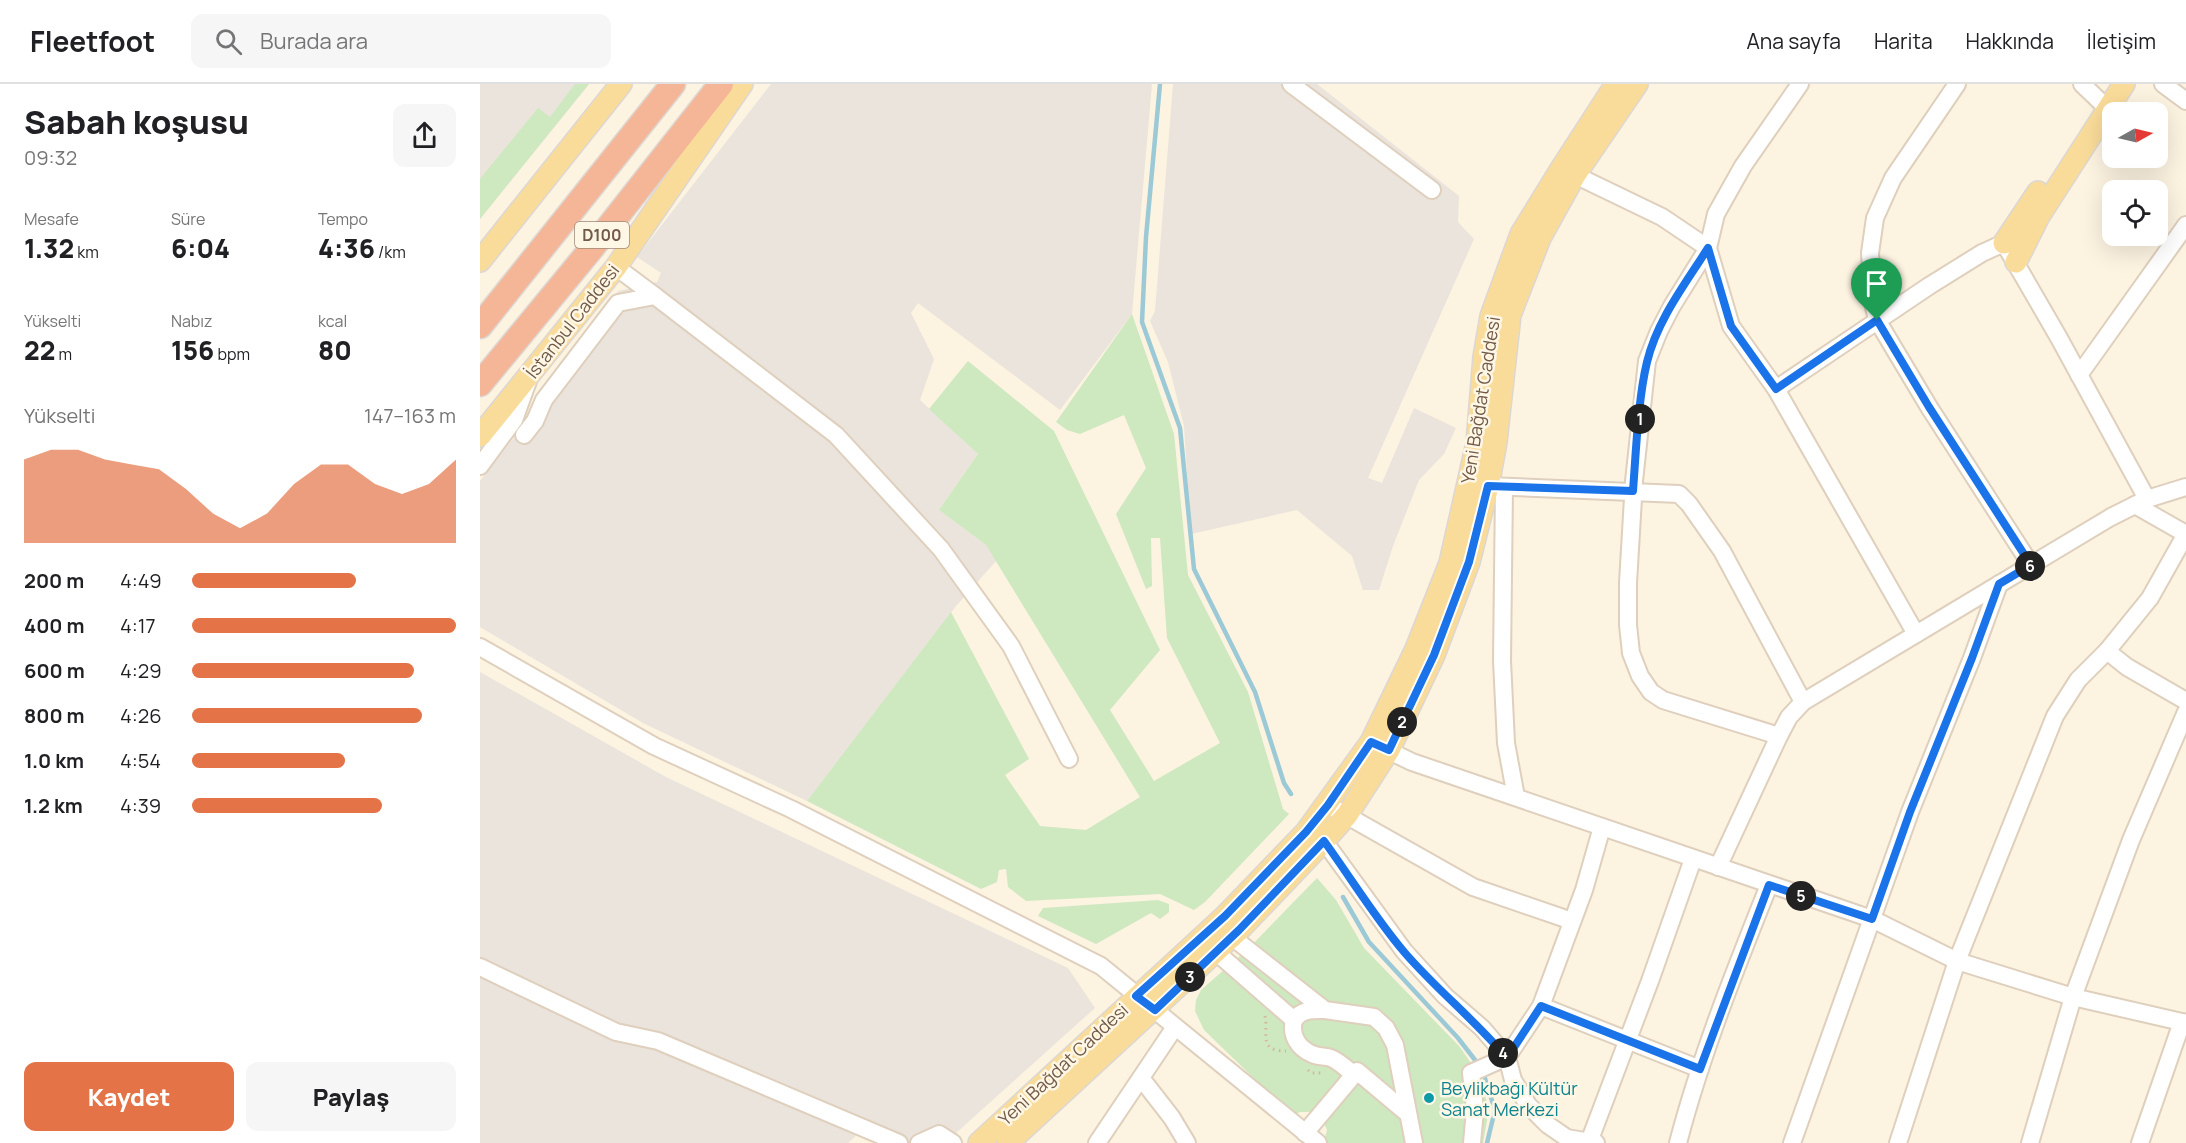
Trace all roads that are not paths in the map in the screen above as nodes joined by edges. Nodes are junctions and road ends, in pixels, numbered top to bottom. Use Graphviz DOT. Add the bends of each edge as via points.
graph roads {
  1 [pos="621,84"];
  2 [pos="673,84"];
  3 [pos="722,84"];
  4 [pos="742,84"];
  5 [pos="1292,84"];
  6 [pos="1616,84"];
  7 [pos="1637,84"];
  8 [pos="1800,84"];
  9 [pos="1957,84"];
  10 [pos="2082,84"];
  11 [pos="2124,84"];
  12 [pos="2163,84"];
  13 [pos="2106,98"];
  14 [pos="2186,101"];
  15 [pos="1575,175"];
  16 [pos="1432,190"];
  17 [pos="2186,225"];
  18 [pos="2004,243"];
  19 [pos="1708,248"];
  20 [pos="480,261"];
  21 [pos="2016,262"];
  22 [pos="616,267"];
  23 [pos="655,297"];
  24 [pos="1877,320"];
  25 [pos="480,327"];
  26 [pos="530,374"];
  27 [pos="2079,375"];
  28 [pos="480,384"];
  29 [pos="1776,389"];
  30 [pos="524,435"];
  31 [pos="480,436"];
  32 [pos="480,466"];
  33 [pos="1496,487"];
  34 [pos="2186,487"];
  35 [pos="1633,491"];
  36 [pos="2141,502"];
  37 [pos="2031,565"];
  38 [pos="1999,584"];
  39 [pos="1916,634"];
  40 [pos="480,647"];
  41 [pos="2107,651"];
  42 [pos="2186,701"];
  43 [pos="1803,702"];
  44 [pos="2186,712"];
  45 [pos="1779,736"];
  46 [pos="1380,746"];
  47 [pos="1069,759"];
  48 [pos="1516,797"];
  49 [pos="1328,805"];
  50 [pos="1347,815"];
  51 [pos="1602,827"];
  52 [pos="1324,841"];
  53 [pos="1693,859"];
  54 [pos="1718,867"];
  55 [pos="1769,885"];
  56 [pos="1872,919"];
  57 [pos="1572,921"];
  58 [pos="1232,937"];
  59 [pos="1216,952"];
  60 [pos="1957,961"];
  61 [pos="480,967"];
  62 [pos="1136,996"];
  63 [pos="2073,997"];
  64 [pos="1541,1006"];
  65 [pos="1155,1010"];
  66 [pos="1325,1010"];
  67 [pos="1294,1020"];
  68 [pos="2184,1022"];
  69 [pos="1175,1027"];
  70 [pos="1627,1040"];
  71 [pos="1507,1058"];
  72 [pos="1700,1069"];
  73 [pos="1354,1075"];
  74 [pos="1141,1078"];
  75 [pos="1407,1113"];
  76 [pos="1312,1138"];
  77 [pos="1585,1142"];
  78 [pos="899,1143"];
  79 [pos="919,1143"];
  80 [pos="953,1143"];
  81 [pos="979,1143"];
  82 [pos="1008,1143"];
  83 [pos="1097,1143"];
  84 [pos="1187,1143"];
  85 [pos="1414,1143"];
  86 [pos="1472,1143"];
  87 [pos="1678,1143"];
  88 [pos="1792,1143"];
  89 [pos="1898,1143"];
  90 [pos="2030,1143"];
  91 [pos="2140,1143"];
  1 -- 20 [label="main road"];
  2 -- 25 [label="highway, D100 / D100"];
  3 -- 28 [label="highway, D100 / D100"];
  4 -- 22 [label="main road, İstanbul Caddesi"];
  5 -- 16 [label="street"];
  6 -- 46 [label="main road, Yeni Bağdat Caddesi" via="1521,234 1491,316 1477,442 1450,563"];
  7 -- 15 [label="main road, Yeni Bağdat Caddesi"];
  8 -- 19 [label="street" via="1743,166 1716,214"];
  9 -- 24 [label="street" via="1893,178 1875,218 1870,253"];
  10 -- 13 [label="street"];
  11 -- 13 [label="main road"];
  12 -- 14 [label="street"];
  13 -- 18 [label="main road"];
  13 -- 21 [label="main road"];
  15 -- 19 [label="street" via="1662,217"];
  15 -- 33 [label="main road, Yeni Bağdat Caddesi" via="1540,238 1510,315 1496,442"];
  17 -- 27 [label="street"];
  18 -- 21 [label="street"];
  18 -- 24 [label="street"];
  19 -- 29 [label="street" via="1731,326"];
  19 -- 35 [label="street" via="1672,306 1647,361"];
  21 -- 27 [label="street"];
  22 -- 23 [label="street"];
  22 -- 26 [label="main road, İstanbul Caddesi"];
  23 -- 30 [label="street" via="618,303 544,400 536,421"];
  23 -- 47 [label="street" via="836,435 941,549 1011,646"];
  24 -- 29 [label="street"];
  24 -- 37 [label="street"];
  26 -- 31 [label="main road, İstanbul Caddesi"];
  26 -- 32 [label="street" via="514,420"];
  27 -- 36 [label="street"];
  29 -- 39 [label="street"];
  33 -- 35 [label="street"];
  33 -- 46 [label="main road, Yeni Bağdat Caddesi" via="1434,655"];
  33 -- 48 [label="street" via="1506,743"];
  34 -- 36 [label="street"];
  35 -- 43 [label="street" via="1678,494 1689,504 1722,551"];
  35 -- 45 [label="street" via="1628,625 1631,653 1640,676 1651,692 1663,700"];
  36 -- 37 [label="street"];
  36 -- 41 [label="street" via="2186,534 2150,598"];
  37 -- 38 [label="street"];
  38 -- 39 [label="street"];
  38 -- 56 [label="street"];
  39 -- 43 [label="street"];
  40 -- 62 [label="street" via="654,746 791,809 1101,966"];
  41 -- 42 [label="street"];
  41 -- 60 [label="street" via="2078,680 2055,716"];
  43 -- 45 [label="street"];
  44 -- 63 [label="street" via="2131,840"];
  45 -- 54 [label="street"];
  46 -- 48 [label="street" via="1412,762"];
  46 -- 49 [label="main road, Yeni Bağdat Caddesi"];
  46 -- 50 [label="main road, Yeni Bağdat Caddesi"];
  48 -- 51 [label="street"];
  49 -- 50 [label="street"];
  49 -- 62 [label="main road, Yeni Bağdat Caddesi" via="1225,916"];
  50 -- 52 [label="main road, Yeni Bağdat Caddesi"];
  50 -- 57 [label="street" via="1473,886"];
  51 -- 53 [label="street"];
  51 -- 57 [label="street"];
  52 -- 58 [label="main road, Yeni Bağdat Caddesi"];
  52 -- 71 [label="street" via="1404,951"];
  53 -- 54 [label="street"];
  53 -- 70 [label="street"];
  54 -- 55 [label="street"];
  55 -- 56 [label="street"];
  55 -- 72 [label="street"];
  56 -- 60 [label="street"];
  56 -- 88 [label="street"];
  57 -- 64 [label="street"];
  58 -- 59 [label="main road, Yeni Bağdat Caddesi"];
  58 -- 66 [label="street"];
  59 -- 65 [label="main road, Yeni Bağdat Caddesi"];
  59 -- 67 [label="street"];
  60 -- 63 [label="street"];
  60 -- 89 [label="street"];
  61 -- 78 [label="street" via="616,1032 658,1041"];
  62 -- 65 [label="street"];
  62 -- 81 [label="main road, Yeni Bağdat Caddesi"];
  63 -- 68 [label="street"];
  63 -- 90 [label="street"];
  64 -- 70 [label="street"];
  64 -- 71 [label="street"];
  65 -- 69 [label="street"];
  65 -- 82 [label="main road, Yeni Bağdat Caddesi"];
  66 -- 67 [label="street" via="1307,1010 1298,1013"];
  66 -- 75 [label="street" via="1374,1017 1386,1028 1395,1045"];
  67 -- 73 [label="street" via="1293,1036 1301,1046 1330,1058"];
  68 -- 91 [label="street"];
  69 -- 74 [label="street"];
  69 -- 76 [label="street"];
  70 -- 72 [label="street"];
  70 -- 77 [label="street"];
  71 -- 77 [label="street" via="1513,1080 1528,1105 1567,1138"];
  71 -- 86 [label="street" via="1471,1073 1475,1100"];
  72 -- 87 [label="street"];
  73 -- 75 [label="street" via="1357,1071"];
  73 -- 76 [label="street"];
  74 -- 83 [label="street"];
  74 -- 84 [label="street"];
  75 -- 85 [label="street"];
  79 -- 80 [label="street" via="939,1134"];
}
